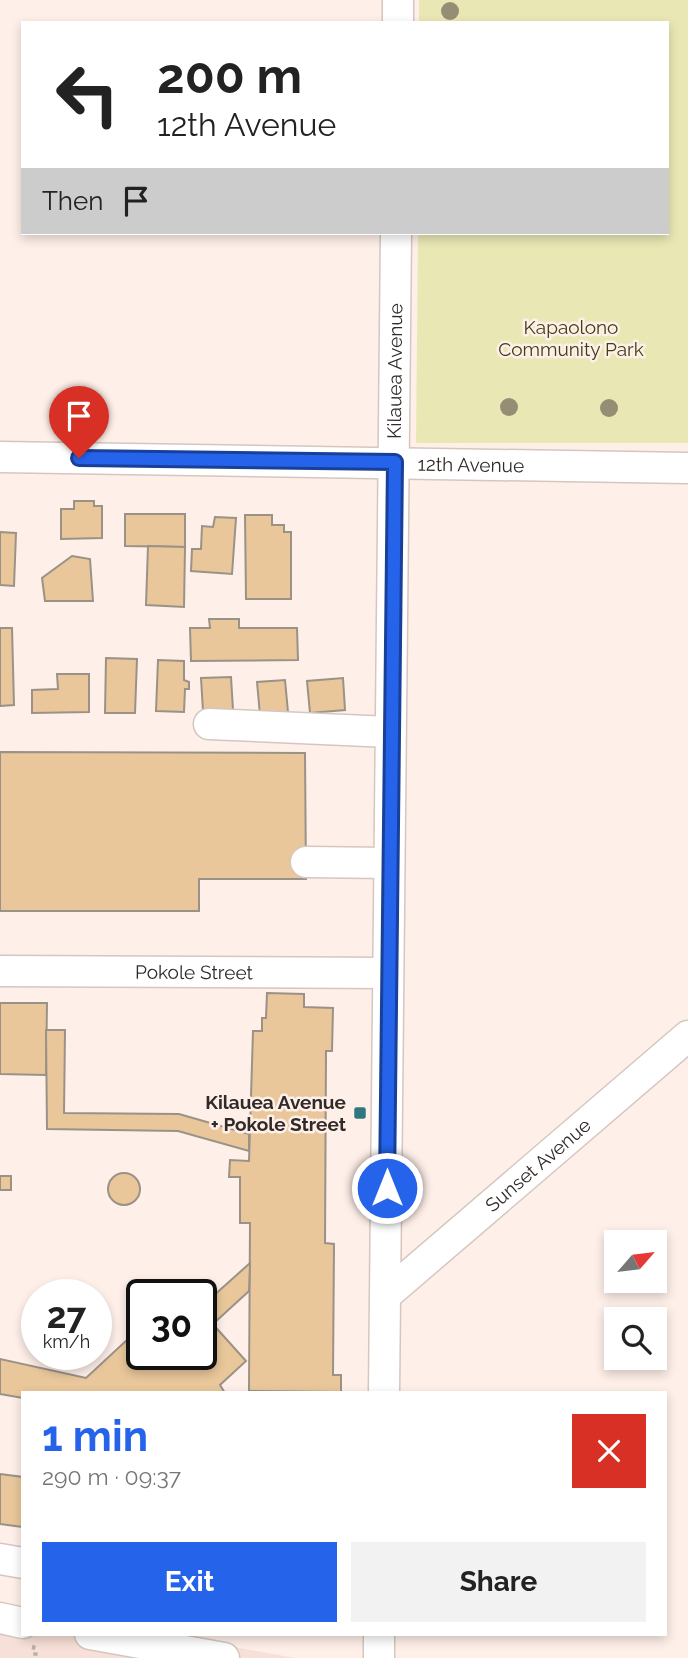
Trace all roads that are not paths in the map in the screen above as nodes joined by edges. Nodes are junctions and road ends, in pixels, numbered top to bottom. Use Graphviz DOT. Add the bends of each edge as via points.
graph roads {
  1 [pos="398,0"];
  2 [pos="398,21"];
  3 [pos="396,235"];
  4 [pos="0,457"];
  5 [pos="395,462"];
  6 [pos="688,468"];
  7 [pos="209,724"];
  8 [pos="390,732"];
  9 [pos="306,862"];
  10 [pos="389,863"];
  11 [pos="0,971"];
  12 [pos="388,973"];
  13 [pos="688,1036"];
  14 [pos="387,1296"];
  15 [pos="384,1391"];
  16 [pos="0,1559"];
  17 [pos="21,1563"];
  18 [pos="0,1619"];
  19 [pos="21,1623"];
  20 [pos="92,1636"];
  21 [pos="99,1636"];
  22 [pos="379,1636"];
  23 [pos="172,1647"];
  24 [pos="85,1658"];
  25 [pos="224,1658"];
  26 [pos="379,1658"];
  1 -- 2 [label="street"];
  3 -- 5 [label="street, Kilauea Avenue"];
  4 -- 5 [label="street, 12th Avenue"];
  5 -- 6 [label="street, 12th Avenue"];
  5 -- 8 [label="street, Kilauea Avenue"];
  7 -- 8 [label="street"];
  8 -- 10 [label="street, Kilauea Avenue"];
  9 -- 10 [label="street"];
  10 -- 12 [label="street, Kilauea Avenue"];
  11 -- 12 [label="street, Pokole Street"];
  12 -- 14 [label="street, Kilauea Avenue"];
  13 -- 14 [label="street, Sunset Avenue"];
  14 -- 15 [label="street, Kilauea Avenue"];
  16 -- 17 [label="street"];
  18 -- 19 [label="street"];
  20 -- 24 [label="street"];
  21 -- 23 [label="street"];
  22 -- 26 [label="street"];
  23 -- 25 [label="street"];
}
